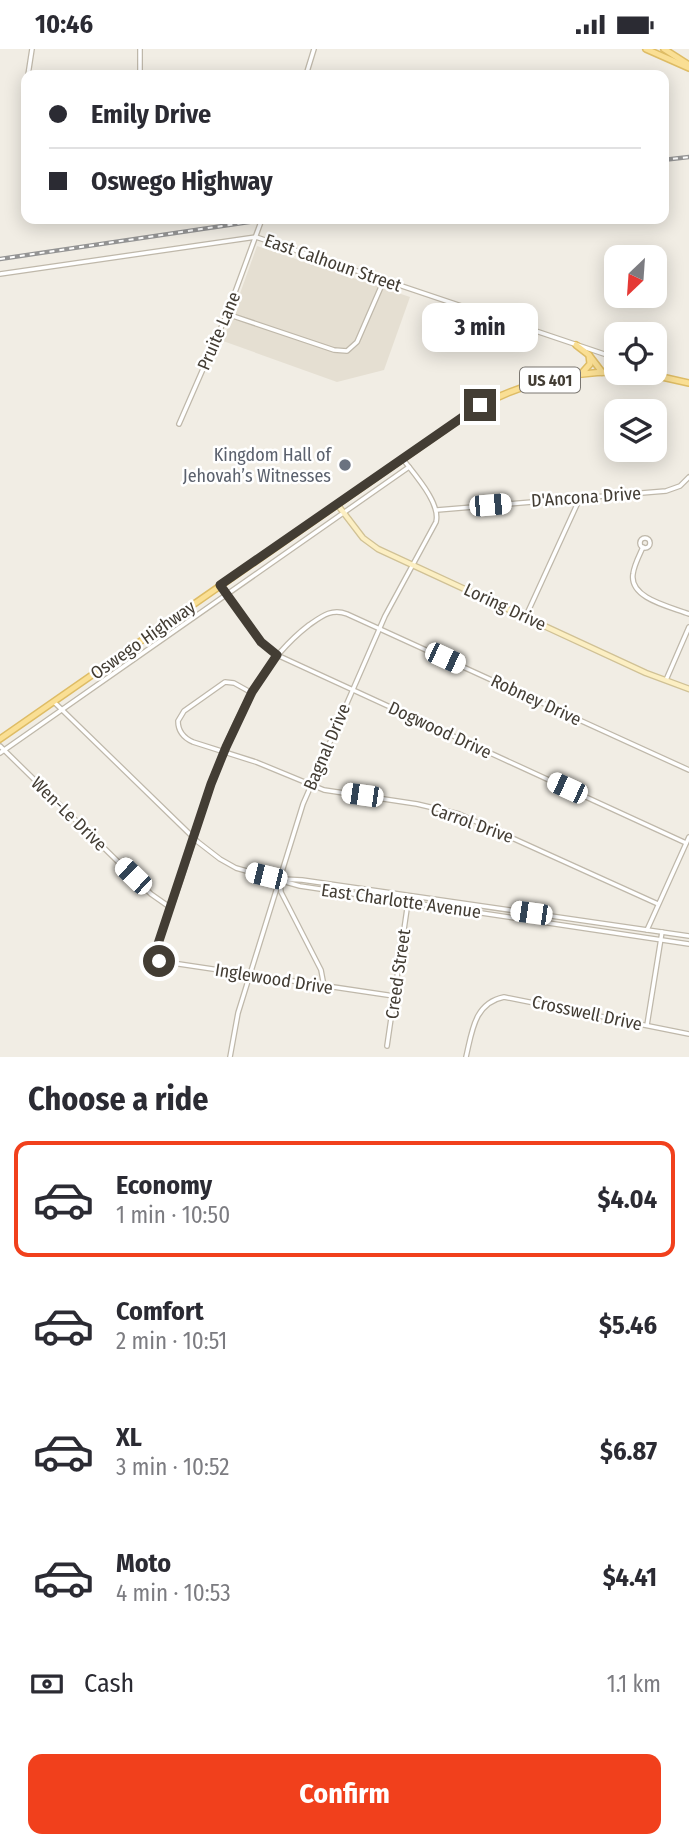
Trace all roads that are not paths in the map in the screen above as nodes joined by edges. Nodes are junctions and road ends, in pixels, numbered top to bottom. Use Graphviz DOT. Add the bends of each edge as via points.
graph roads {
  1 [pos="32,49"];
  2 [pos="140,49"];
  3 [pos="314,49"];
  4 [pos="646,49"];
  5 [pos="664,49"];
  6 [pos="689,67"];
  7 [pos="29,70"];
  8 [pos="140,70"];
  9 [pos="308,70"];
  10 [pos="260,224"];
  11 [pos="256,237"];
  12 [pos="0,274"];
  13 [pos="384,280"];
  14 [pos="227,314"];
  15 [pos="576,345"];
  16 [pos="604,354"];
  17 [pos="589,355"];
  18 [pos="604,371"];
  19 [pos="604,372"];
  20 [pos="581,375"];
  21 [pos="667,378"];
  22 [pos="689,383"];
  23 [pos="179,424"];
  24 [pos="402,458"];
  25 [pos="409,467"];
  26 [pos="689,477"];
  27 [pos="580,498"];
  28 [pos="337,504"];
  29 [pos="437,510"];
  30 [pos="343,513"];
  31 [pos="643,547"];
  32 [pos="413,565"];
  33 [pos="220,585"];
  34 [pos="227,594"];
  35 [pos="689,614"];
  36 [pos="526,616"];
  37 [pos="689,627"];
  38 [pos="380,628"];
  39 [pos="277,655"];
  40 [pos="666,680"];
  41 [pos="352,689"];
  42 [pos="689,689"];
  43 [pos="252,692"];
  44 [pos="54,702"];
  45 [pos="62,710"];
  46 [pos="0,739"];
  47 [pos="1,750"];
  48 [pos="225,752"];
  49 [pos="689,770"];
  50 [pos="311,785"];
  51 [pos="689,837"];
  52 [pos="194,839"];
  53 [pos="686,843"];
  54 [pos="280,880"];
  55 [pos="408,902"];
  56 [pos="658,904"];
  57 [pos="171,908"];
  58 [pos="646,930"];
  59 [pos="662,932"];
  60 [pos="689,936"];
  61 [pos="661,940"];
  62 [pos="689,944"];
  63 [pos="250,975"];
  64 [pos="324,986"];
  65 [pos="394,996"];
  66 [pos="647,1025"];
  67 [pos="689,1034"];
  68 [pos="387,1046"];
  69 [pos="230,1057"];
  70 [pos="466,1057"];
  1 -- 7 [label="street"];
  2 -- 8 [label="street"];
  3 -- 9 [label="street"];
  4 -- 6 [label="main road"];
  5 -- 6 [label="main road"];
  10 -- 11 [label="street, Pruite Lane"];
  11 -- 12 [label="street, East Calhoun Street"];
  11 -- 13 [label="street, East Calhoun Street"];
  11 -- 14 [label="street, Pruite Lane"];
  13 -- 14 [label="street" via="357,342 347,351"];
  13 -- 15 [label="street, East Calhoun Street"];
  14 -- 23 [label="street, Pruite Lane"];
  15 -- 16 [label="street, East Calhoun Street"];
  15 -- 17 [label="main road"];
  17 -- 18 [label="main road"];
  17 -- 20 [label="main road" via="590,364"];
  19 -- 20 [label="main road, Oswego Highway / US 401"];
  20 -- 24 [label="main road, Oswego Highway / US 401" via="531,385 487,401"];
  21 -- 22 [label="main road"];
  24 -- 25 [label="street"];
  24 -- 28 [label="main road, Oswego Highway / US 401"];
  25 -- 29 [label="street"];
  25 -- 30 [label="street, Oswego Highway"];
  26 -- 27 [label="street, D'Ancona Drive" via="680,487 666,491"];
  27 -- 29 [label="street, D'Ancona Drive"];
  27 -- 36 [label="street"];
  28 -- 30 [label="street, Loring Drive"];
  28 -- 33 [label="main road, Oswego Highway / US 401"];
  29 -- 32 [label="street, Bagnal Drive" via="434,527"];
  30 -- 32 [label="street, Loring Drive" via="369,544"];
  30 -- 34 [label="street, Oswego Highway"];
  31 -- 35 [label="street" via="633,573 637,590"];
  32 -- 36 [label="street, Loring Drive"];
  32 -- 38 [label="street, Bagnal Drive"];
  33 -- 34 [label="street, Dogwood Drive"];
  33 -- 44 [label="main road, Oswego Highway / US 401"];
  34 -- 39 [label="street, Dogwood Drive" via="261,642"];
  34 -- 45 [label="street, Oswego Highway"];
  36 -- 40 [label="street, Loring Drive"];
  37 -- 40 [label="street"];
  38 -- 39 [label="street, Robney Drive" via="331,611 302,630"];
  38 -- 41 [label="street, Bagnal Drive"];
  38 -- 49 [label="street, Robney Drive"];
  39 -- 41 [label="street, Dogwood Drive"];
  39 -- 43 [label="street"];
  40 -- 42 [label="street, Loring Drive"];
  41 -- 50 [label="street, Bagnal Drive"];
  41 -- 53 [label="street, Dogwood Drive"];
  43 -- 48 [label="street"];
  43 -- 48 [label="street, Carrol Drive" via="225,682 180,716 178,728 187,739"];
  44 -- 45 [label="street, East Charlotte Avenue"];
  44 -- 46 [label="main road, Oswego Highway / US 401"];
  45 -- 47 [label="street, Oswego Highway"];
  45 -- 52 [label="street, East Charlotte Avenue"];
  47 -- 57 [label="street, Wen-Le Drive"];
  48 -- 50 [label="street, Carrol Drive"];
  48 -- 52 [label="street"];
  50 -- 54 [label="street, Bagnal Drive"];
  50 -- 56 [label="street, Carrol Drive" via="459,814"];
  51 -- 53 [label="street"];
  52 -- 54 [label="street, East Charlotte Avenue" via="232,866"];
  52 -- 57 [label="street"];
  53 -- 56 [label="street"];
  54 -- 55 [label="street, East Charlotte Avenue"];
  54 -- 58 [label="street, East Charlotte Avenue"];
  54 -- 63 [label="street, Bagnal Drive"];
  54 -- 64 [label="street" via="281,892 321,970"];
  55 -- 61 [label="street, East Charlotte Avenue"];
  55 -- 65 [label="street, Creed Street"];
  56 -- 58 [label="street"];
  57 -- 63 [label="street, Inglewood Drive" via="155,960"];
  58 -- 59 [label="street, East Charlotte Avenue"];
  59 -- 60 [label="street, East Charlotte Avenue"];
  59 -- 61 [label="street"];
  61 -- 62 [label="street, East Charlotte Avenue"];
  61 -- 66 [label="street"];
  63 -- 64 [label="street, Inglewood Drive"];
  63 -- 69 [label="street, Bagnal Drive"];
  64 -- 65 [label="street, Inglewood Drive"];
  65 -- 68 [label="street, Creed Street"];
  66 -- 67 [label="street, Crosswell Drive"];
  66 -- 70 [label="street, Crosswell Drive" via="498,998 476,1019"];
}
